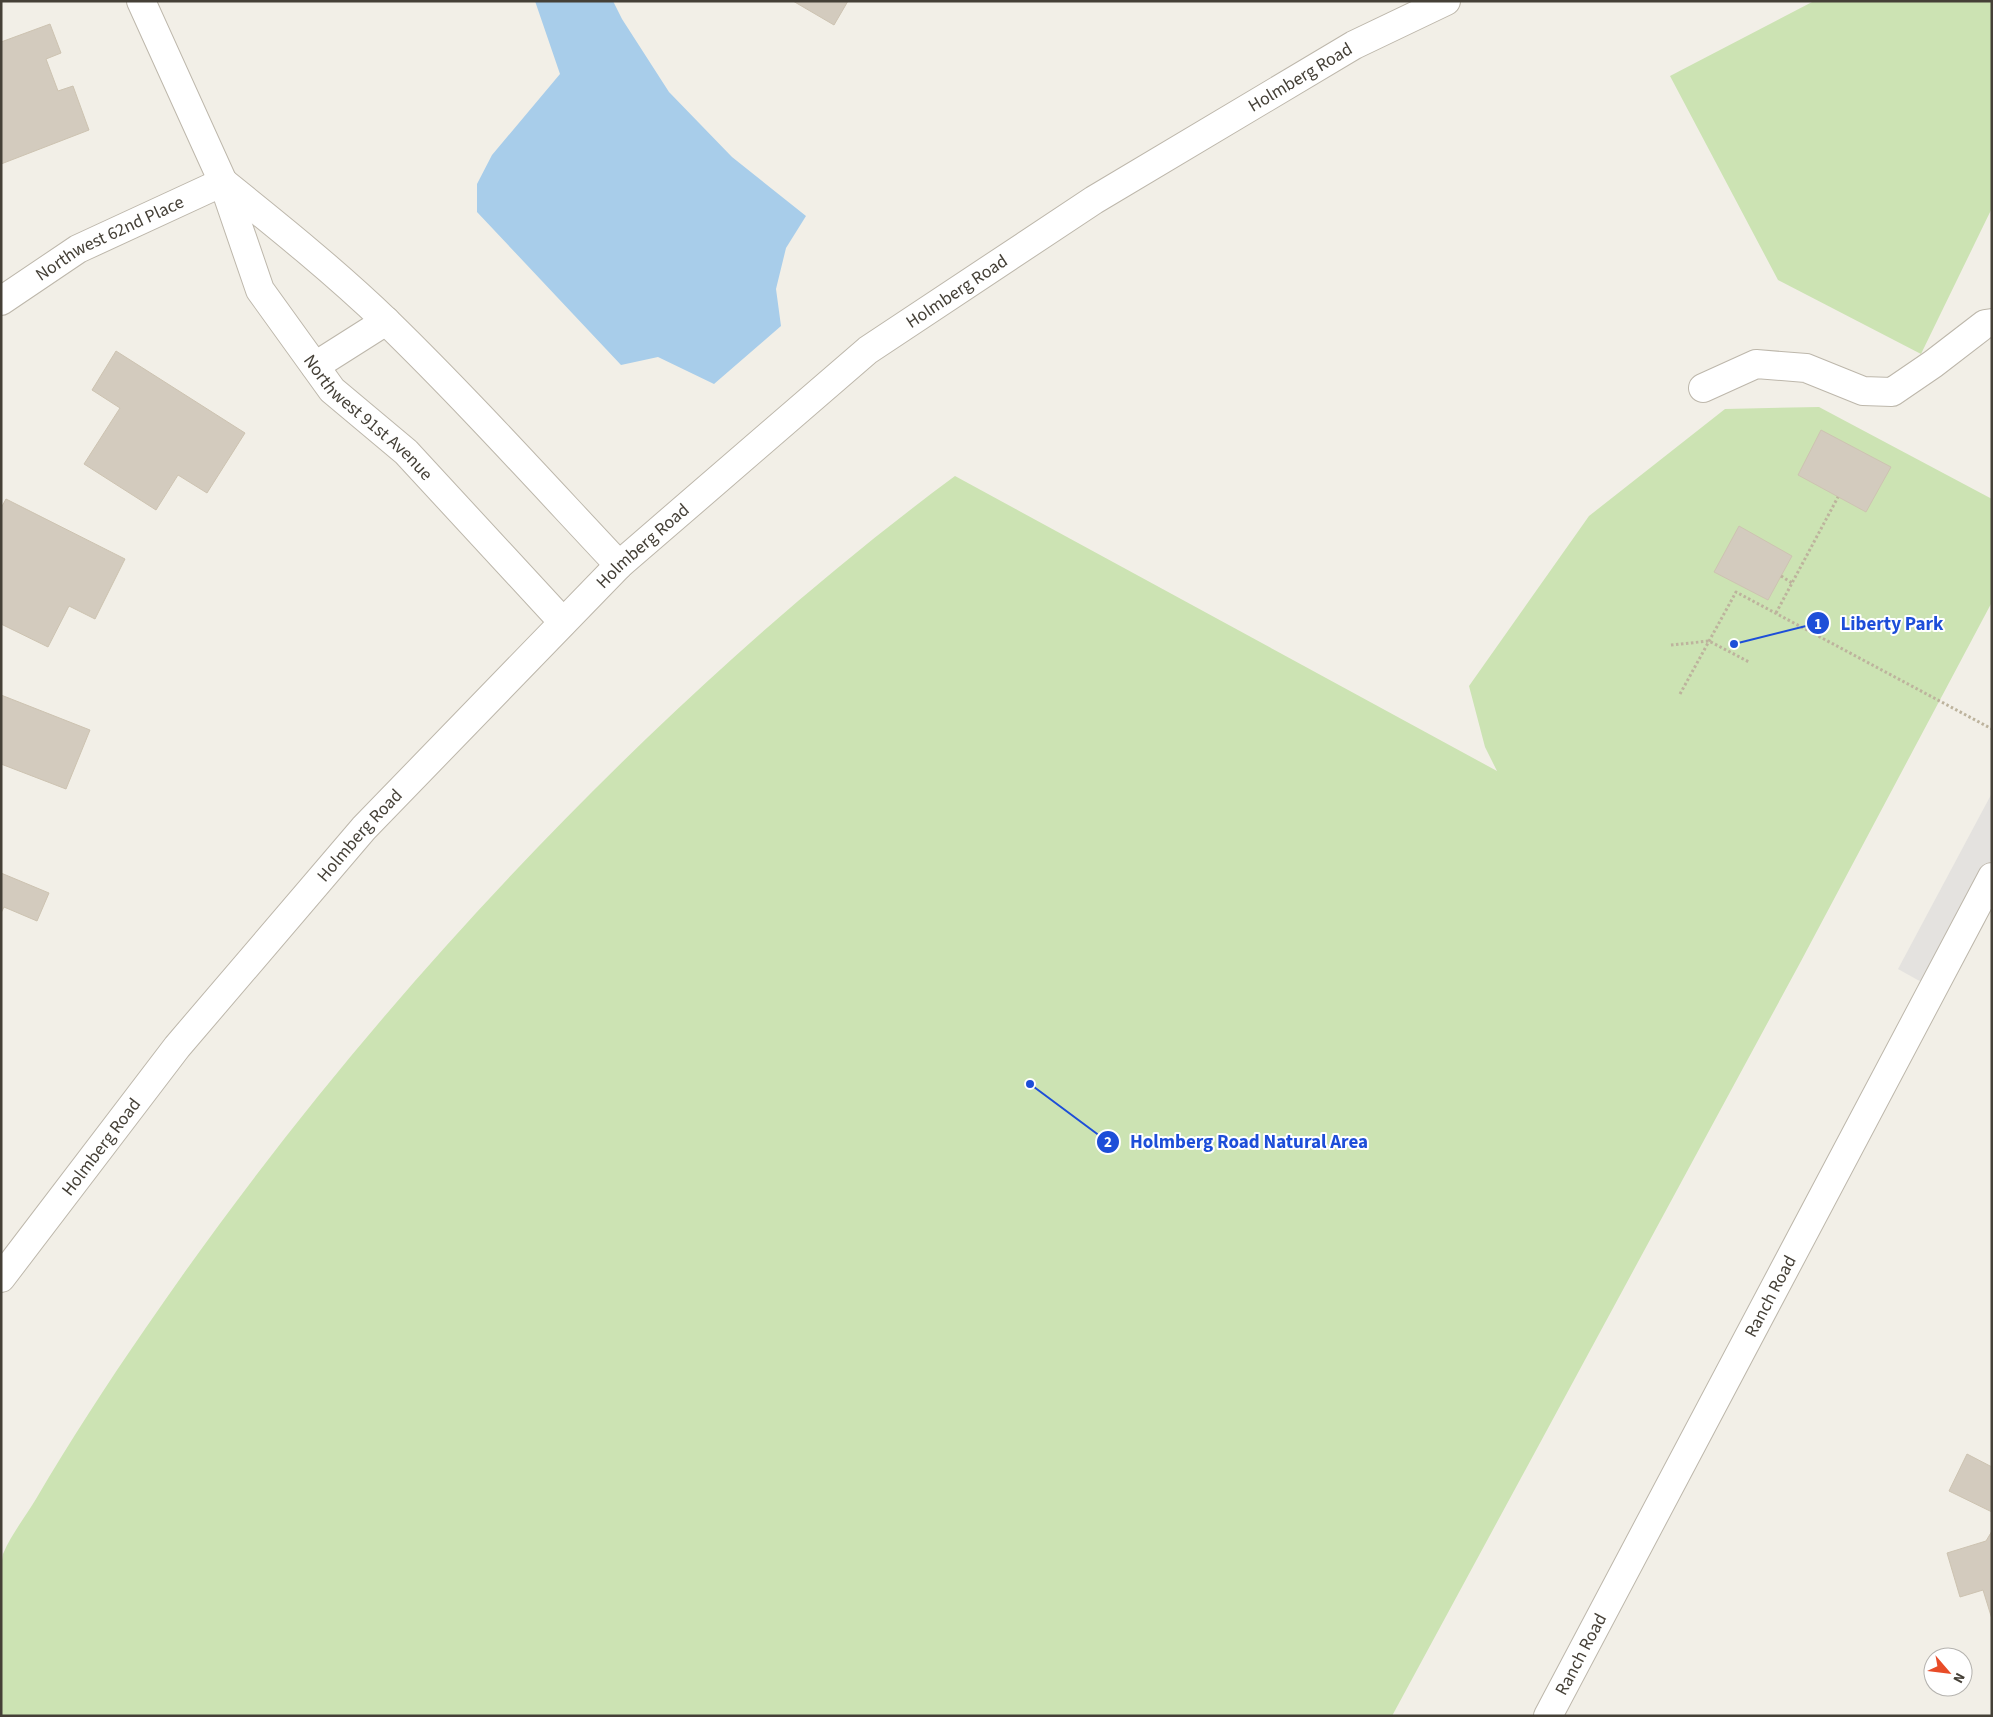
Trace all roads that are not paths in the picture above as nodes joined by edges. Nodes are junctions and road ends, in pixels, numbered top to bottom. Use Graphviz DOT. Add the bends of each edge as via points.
graph roads {
  1 [pos="141,1"];
  2 [pos="1446,1"];
  3 [pos="223,182"];
  4 [pos="1,302"];
  5 [pos="386,320"];
  6 [pos="1992,323"];
  7 [pos="315,366"];
  8 [pos="1703,388"];
  9 [pos="618,565"];
  10 [pos="563,622"];
  11 [pos="1992,877"];
  12 [pos="1,1278"];
  13 [pos="1548,1716"];
  1 -- 3 [label="street, Northwest 91st Avenue"];
  2 -- 9 [label="street, Holmberg Road" via="1354,45 1094,200 868,350"];
  3 -- 4 [label="street, Northwest 62nd Place" via="78,248"];
  3 -- 5 [label="street, Northwest 91st Avenue" via="318,259"];
  3 -- 7 [label="street, Northwest 91st Avenue" via="260,290"];
  5 -- 7 [label="street"];
  5 -- 9 [label="street, Northwest 91st Avenue" via="458,392"];
  6 -- 8 [label="street" via="1985,324 1892,392 1863,391 1806,368 1756,364"];
  7 -- 10 [label="street, Northwest 91st Avenue" via="332,390 406,452"];
  9 -- 10 [label="street, Holmberg Road"];
  10 -- 12 [label="street, Holmberg Road" via="364,828 177,1048"];
  11 -- 13 [label="street, Ranch Road"];
}
